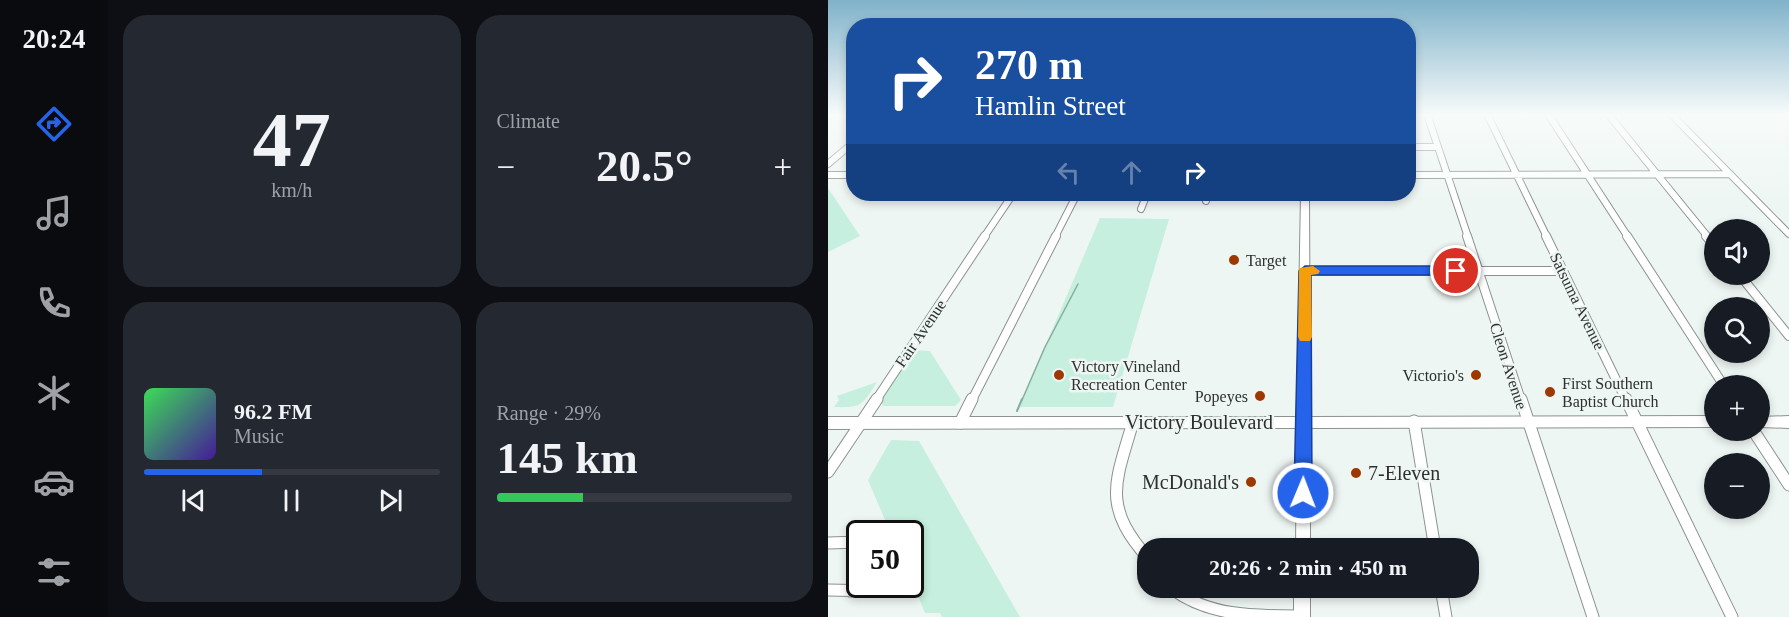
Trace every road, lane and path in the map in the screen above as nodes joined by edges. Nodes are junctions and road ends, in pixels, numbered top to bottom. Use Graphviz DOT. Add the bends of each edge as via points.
graph roads {
  1 [pos="1437,143"];
  2 [pos="1501,143"];
  3 [pos="1566,143"];
  4 [pos="1631,143"];
  5 [pos="1699,143"];
  6 [pos="1416,147"];
  7 [pos="1438,147"];
  8 [pos="846,149"];
  9 [pos="828,164"];
  10 [pos="1730,174"];
  11 [pos="828,175"];
  12 [pos="846,175"];
  13 [pos="1416,175"];
  14 [pos="1447,175"];
  15 [pos="1516,175"];
  16 [pos="1587,175"];
  17 [pos="1657,175"];
  18 [pos="1007,201"];
  19 [pos="1073,201"];
  20 [pos="1144,201"];
  21 [pos="1305,201"];
  22 [pos="1141,209"];
  23 [pos="1704,233"];
  24 [pos="1789,234"];
  25 [pos="1305,271"];
  26 [pos="1478,271"];
  27 [pos="1563,271"];
  28 [pos="1748,285"];
  29 [pos="1789,336"];
  30 [pos="1717,375"];
  31 [pos="1304,421"];
  32 [pos="1527,421"];
  33 [pos="1133,422"];
  34 [pos="1414,422"];
  35 [pos="1636,422"];
  36 [pos="1704,422"];
  37 [pos="1770,422"];
  38 [pos="1789,422"];
  39 [pos="828,423"];
  40 [pos="860,423"];
  41 [pos="960,423"];
  42 [pos="1761,441"];
  43 [pos="828,472"];
  44 [pos="1789,485"];
  45 [pos="1303,538"];
  46 [pos="1433,538"];
  47 [pos="846,542"];
  48 [pos="828,543"];
  49 [pos="1137,544"];
  50 [pos="828,590"];
  51 [pos="846,591"];
  52 [pos="1185,598"];
  53 [pos="1302,598"];
  54 [pos="1443,598"];
  55 [pos="1302,616"];
  56 [pos="1446,617"];
  57 [pos="1593,617"];
  58 [pos="1732,617"];
  1 -- 7 [label="street, Cleon Avenue"];
  2 -- 15 [label="street, Satsuma Avenue"];
  3 -- 16 [label="street"];
  4 -- 17 [label="street"];
  5 -- 10 [label="street"];
  6 -- 7 [label="street"];
  7 -- 14 [label="street, Cleon Avenue"];
  8 -- 9 [label="street"];
  10 -- 17 [label="street"];
  10 -- 24 [label="street"];
  11 -- 12 [label="street"];
  13 -- 14 [label="street"];
  14 -- 15 [label="street"];
  14 -- 26 [label="street, Cleon Avenue"];
  15 -- 16 [label="street"];
  15 -- 27 [label="street, Satsuma Avenue"];
  16 -- 17 [label="street"];
  16 -- 30 [label="street"];
  17 -- 23 [label="street"];
  18 -- 40 [label="street, Fair Avenue"];
  19 -- 41 [label="street"];
  20 -- 22 [label="street"];
  21 -- 25 [label="main road"];
  25 -- 26 [label="street"];
  25 -- 31 [label="main road"];
  26 -- 27 [label="street"];
  26 -- 32 [label="street, Cleon Avenue"];
  27 -- 35 [label="street, Satsuma Avenue"];
  28 -- 29 [label="street"];
  31 -- 33 [label="main road, Victory Boulevard"];
  31 -- 34 [label="main road, Victory Boulevard"];
  31 -- 45 [label="main road"];
  32 -- 34 [label="main road, Victory Boulevard"];
  32 -- 35 [label="main road, Victory Boulevard"];
  32 -- 57 [label="street, Cleon Avenue"];
  33 -- 41 [label="main road, Victory Boulevard"];
  33 -- 49 [label="street" via="1116,497 1119,516"];
  34 -- 46 [label="street"];
  35 -- 36 [label="main road, Victory Boulevard"];
  35 -- 58 [label="street, Satsuma Avenue"];
  37 -- 38 [label="main road"];
  39 -- 40 [label="main road, Victory Boulevard"];
  40 -- 41 [label="main road, Victory Boulevard"];
  40 -- 43 [label="street, Fair Avenue"];
  42 -- 44 [label="street"];
  47 -- 48 [label="street"];
  50 -- 51 [label="street"];
  52 -- 55 [label="street" via="1219,614"];
  53 -- 55 [label="main road"];
  54 -- 56 [label="street"];
}
